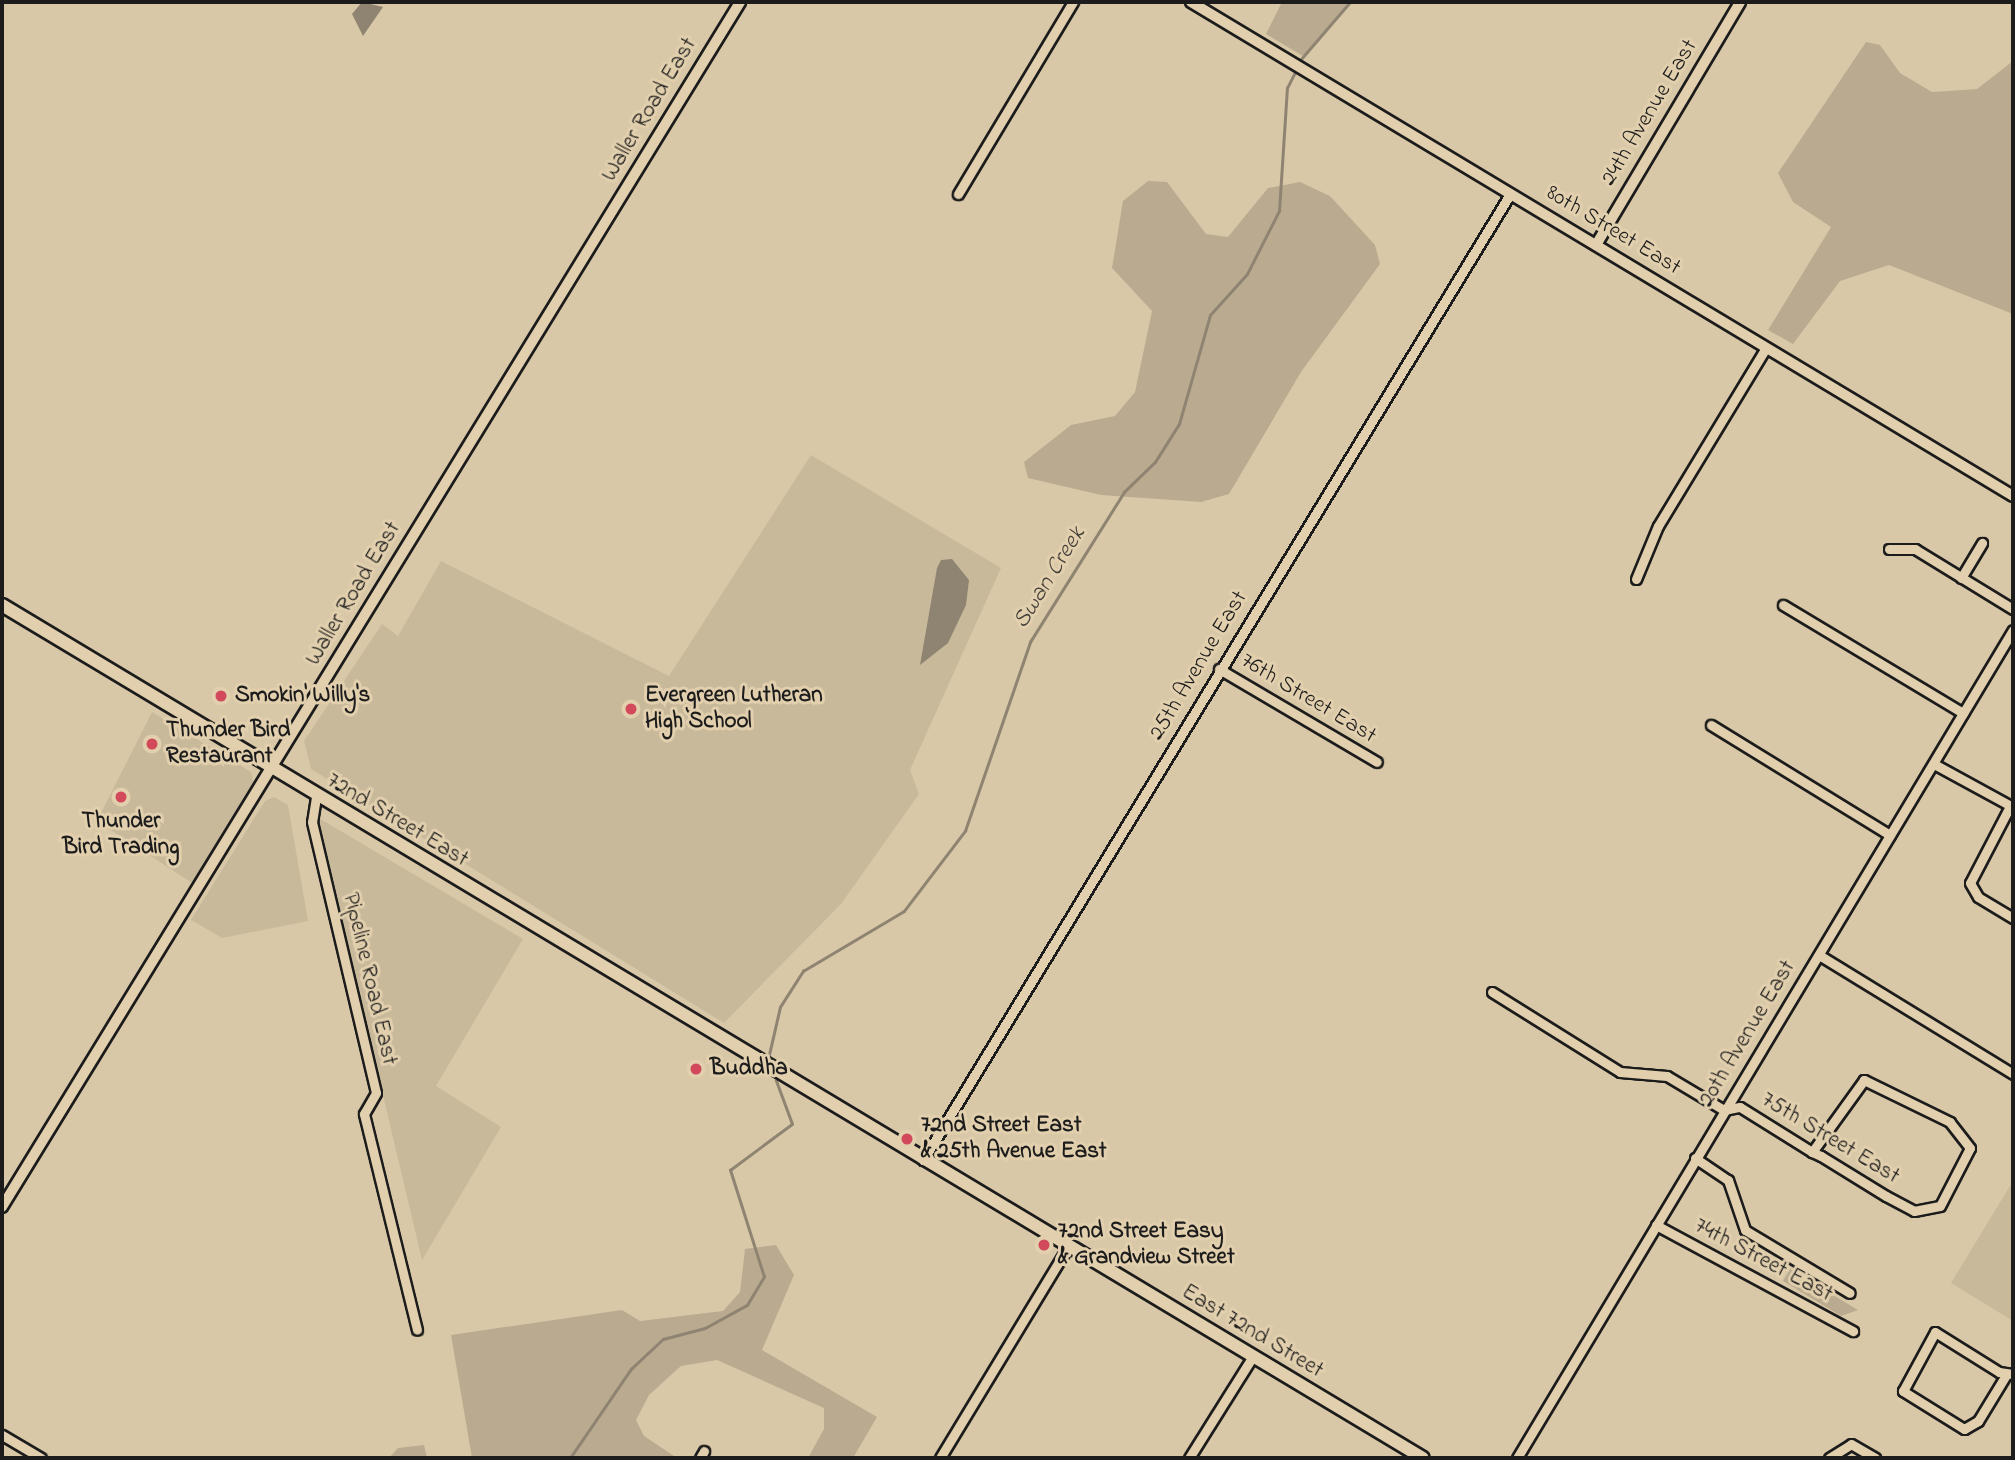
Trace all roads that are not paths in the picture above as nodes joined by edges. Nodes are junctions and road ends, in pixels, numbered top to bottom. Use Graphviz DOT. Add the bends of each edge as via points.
graph roads {
  1 [pos="740,2"];
  2 [pos="1073,2"];
  3 [pos="1191,2"];
  4 [pos="1740,2"];
  5 [pos="958,194"];
  6 [pos="1510,194"];
  7 [pos="1596,245"];
  8 [pos="1766,348"];
  9 [pos="2013,496"];
  10 [pos="1982,543"];
  11 [pos="1889,549"];
  12 [pos="1961,578"];
  13 [pos="1636,579"];
  14 [pos="2,605"];
  15 [pos="1783,605"];
  16 [pos="2013,609"];
  17 [pos="2013,630"];
  18 [pos="1219,668"];
  19 [pos="1963,713"];
  20 [pos="1711,725"];
  21 [pos="1377,762"];
  22 [pos="1934,764"];
  23 [pos="271,770"];
  24 [pos="316,797"];
  25 [pos="2011,808"];
  26 [pos="1890,835"];
  27 [pos="2013,918"];
  28 [pos="1819,955"];
  29 [pos="1492,992"];
  30 [pos="772,1069"];
  31 [pos="2013,1074"];
  32 [pos="1724,1110"];
  33 [pos="1812,1152"];
  34 [pos="1695,1158"];
  35 [pos="923,1160"];
  36 [pos="2,1207"];
  37 [pos="1656,1225"];
  38 [pos="1068,1247"];
  39 [pos="1850,1293"];
  40 [pos="417,1330"];
  41 [pos="1853,1331"];
  42 [pos="1253,1356"];
  43 [pos="2010,1374"];
  44 [pos="2,1435"];
  45 [pos="41,1458"];
  46 [pos="940,1458"];
  47 [pos="1189,1458"];
  48 [pos="1423,1458"];
  49 [pos="1517,1458"];
  50 [pos="1829,1458"];
  51 [pos="1875,1458"];
  1 -- 23 [label="street, Waller Road East"];
  2 -- 5 [label="street"];
  3 -- 6 [label="street, 80th Street East"];
  4 -- 7 [label="street, 24th Avenue East"];
  6 -- 7 [label="street, 80th Street East"];
  6 -- 18 [label="street, 25th Avenue East"];
  7 -- 8 [label="street, 80th Street East"];
  8 -- 9 [label="street, 80th Street East"];
  8 -- 13 [label="street" via="1658,526"];
  10 -- 12 [label="street"];
  11 -- 12 [label="street" via="1915,549"];
  12 -- 16 [label="street"];
  14 -- 23 [label="main road, 72nd Street East"];
  15 -- 19 [label="street"];
  17 -- 19 [label="street, 20th Avenue East"];
  18 -- 21 [label="street, 76th Street East"];
  18 -- 35 [label="street, 25th Avenue East"];
  19 -- 22 [label="street, 20th Avenue East"];
  20 -- 26 [label="street"];
  22 -- 25 [label="street"];
  22 -- 26 [label="street, 20th Avenue East"];
  23 -- 24 [label="main road, 72nd Street East"];
  23 -- 36 [label="street, Waller Road East"];
  24 -- 30 [label="main road, 72nd Street East"];
  24 -- 40 [label="street, Pipeline Road East" via="312,822 376,1093 364,1114"];
  25 -- 27 [label="street" via="1970,883 1978,897"];
  26 -- 28 [label="street, 20th Avenue East"];
  28 -- 31 [label="street"];
  28 -- 32 [label="street, 20th Avenue East"];
  29 -- 32 [label="street, 75th Street East" via="1620,1073 1667,1076"];
  30 -- 35 [label="main road, East 72nd Street"];
  32 -- 33 [label="street, 75th Street East" via="1740,1107"];
  32 -- 34 [label="street, 20th Avenue East"];
  33 -- 33 [label="street, 75th Street East" via="1864,1080 1950,1122 1970,1148 1940,1206 1927,1212 1885,1196"];
  34 -- 37 [label="street, 20th Avenue East"];
  34 -- 39 [label="street" via="1728,1180 1745,1230"];
  35 -- 38 [label="main road, East 72nd Street"];
  37 -- 41 [label="street, 74th Street East"];
  37 -- 49 [label="street, 20th Avenue East"];
  38 -- 42 [label="main road, East 72nd Street"];
  38 -- 46 [label="street"];
  42 -- 47 [label="street"];
  42 -- 48 [label="main road, East 72nd Street"];
  43 -- 43 [label="street" via="1978,1421 1964,1429 1903,1391 1935,1332"];
  44 -- 45 [label="street"];
  50 -- 51 [label="street" via="1842,1446"];
}
